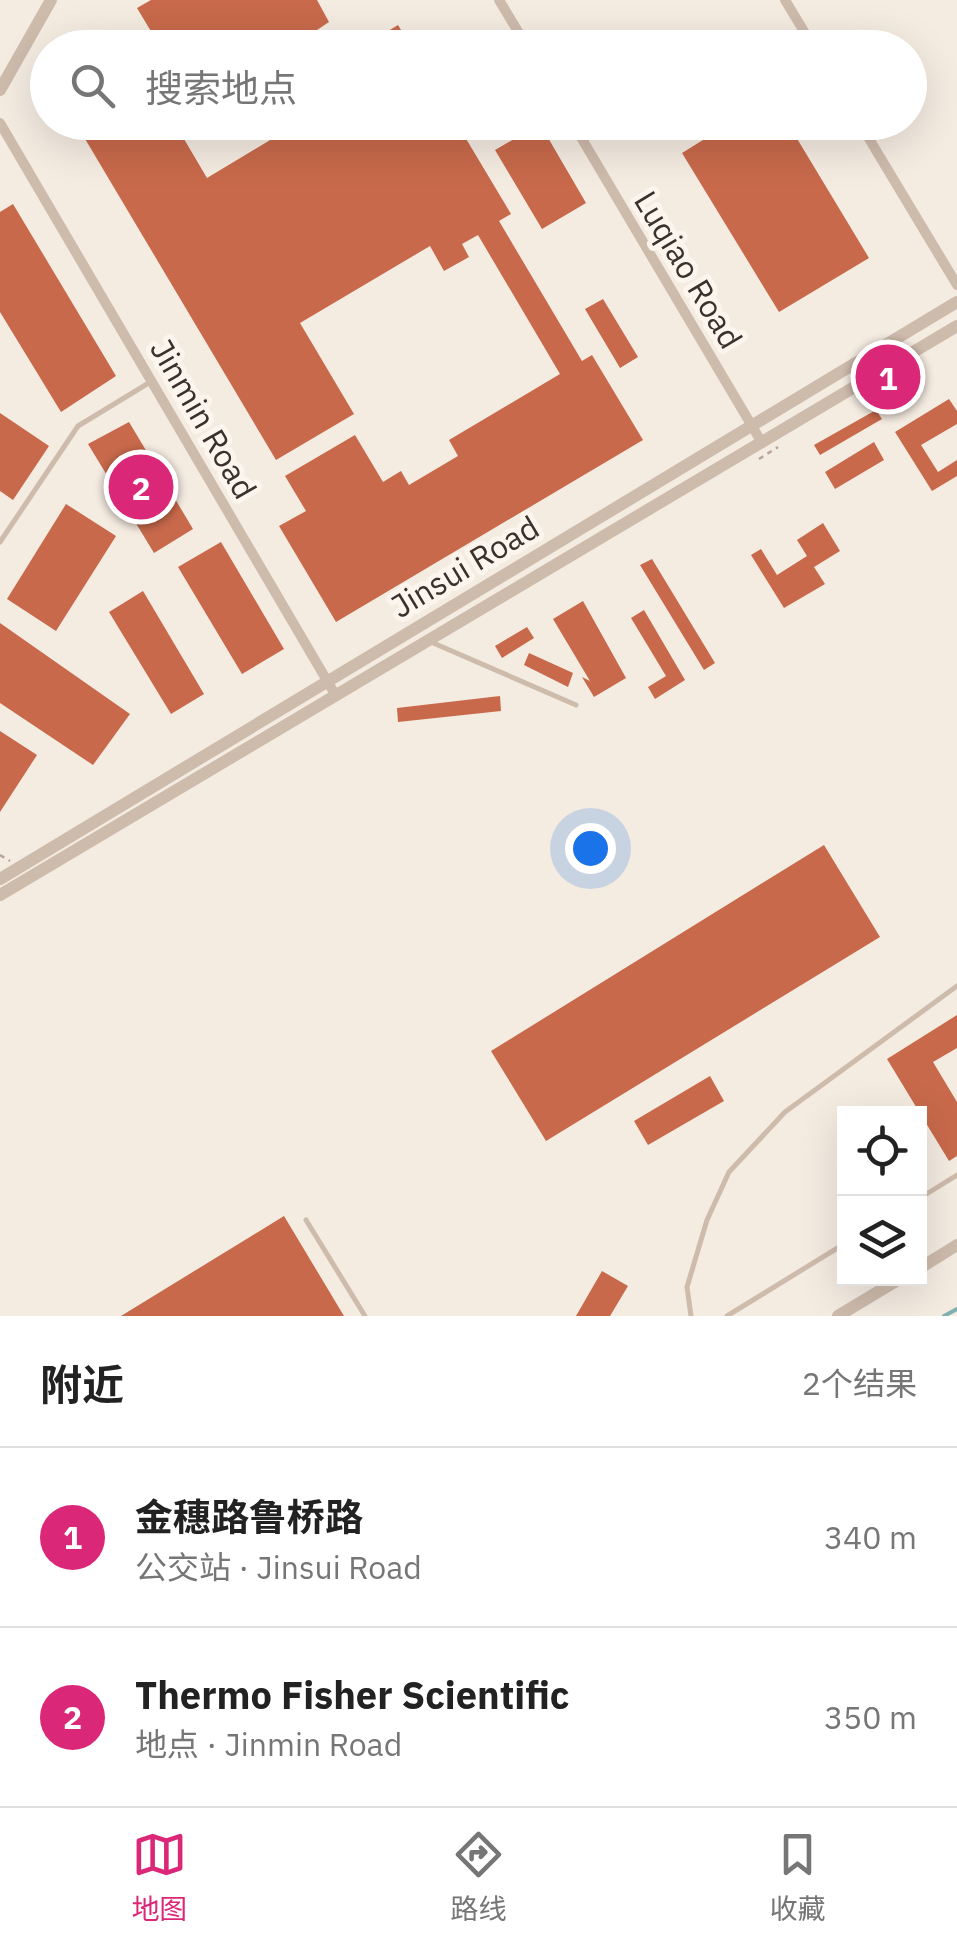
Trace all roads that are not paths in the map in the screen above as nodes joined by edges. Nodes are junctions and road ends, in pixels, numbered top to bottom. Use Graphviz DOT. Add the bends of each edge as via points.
graph roads {
  1 [pos="52,0"];
  2 [pos="499,0"];
  3 [pos="785,0"];
  4 [pos="35,30"];
  5 [pos="517,30"];
  6 [pos="803,30"];
  7 [pos="30,38"];
  8 [pos="0,90"];
  9 [pos="0,123"];
  10 [pos="583,140"];
  11 [pos="870,140"];
  12 [pos="957,285"];
  13 [pos="957,302"];
  14 [pos="957,326"];
  15 [pos="152,380"];
  16 [pos="752,427"];
  17 [pos="762,443"];
  18 [pos="0,542"];
  19 [pos="429,640"];
  20 [pos="327,681"];
  21 [pos="336,696"];
  22 [pos="576,705"];
  23 [pos="7,877"];
  24 [pos="957,986"];
  25 [pos="957,1175"];
  26 [pos="923,1196"];
  27 [pos="306,1220"];
  28 [pos="957,1245"];
  29 [pos="837,1248"];
  30 [pos="927,1264"];
  31 [pos="889,1286"];
  32 [pos="364,1316"];
  33 [pos="691,1316"];
  34 [pos="727,1316"];
  35 [pos="838,1316"];
  1 -- 4 [label="street"];
  2 -- 5 [label="street"];
  3 -- 6 [label="street"];
  7 -- 8 [label="street"];
  9 -- 15 [label="street, Jinmin Road"];
  10 -- 16 [label="street, Luqiao Road"];
  11 -- 12 [label="street"];
  13 -- 16 [label="street, Jinsui Road"];
  14 -- 17 [label="street, Jinsui Road"];
  15 -- 18 [label="lane" via="78,426"];
  15 -- 20 [label="street, Jinmin Road"];
  16 -- 17 [label="street, Luqiao Road"];
  16 -- 20 [label="street, Jinsui Road"];
  17 -- 19 [label="street, Jinsui Road"];
  19 -- 21 [label="street, Jinsui Road"];
  19 -- 22 [label="lane"];
  20 -- 21 [label="street, Jinmin Road"];
  20 -- 23 [label="street, Jinsui Road"];
  21 -- 23 [label="street, Jinsui Road"];
  24 -- 33 [label="lane" via="785,1112 729,1172 687,1286"];
  25 -- 26 [label="lane"];
  27 -- 32 [label="lane"];
  28 -- 30 [label="street"];
  29 -- 34 [label="lane"];
  31 -- 35 [label="street"];
}
